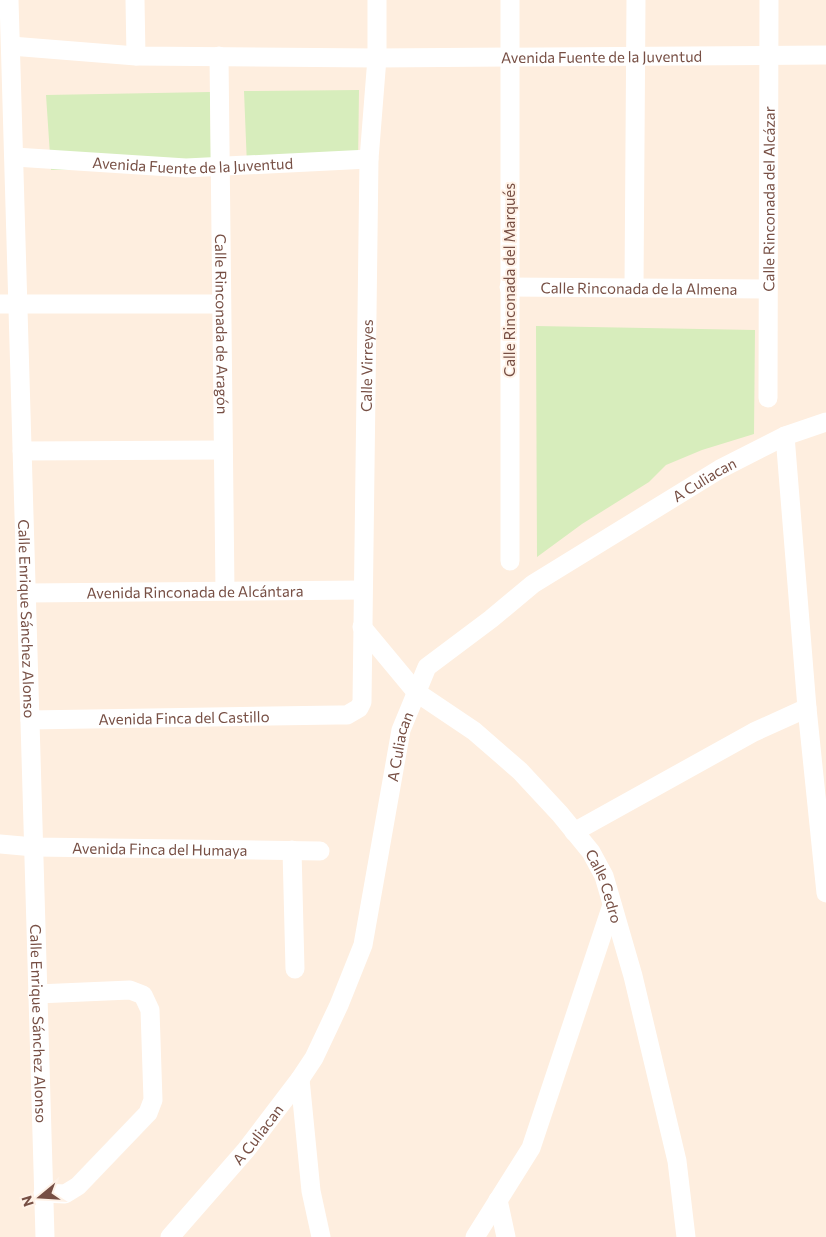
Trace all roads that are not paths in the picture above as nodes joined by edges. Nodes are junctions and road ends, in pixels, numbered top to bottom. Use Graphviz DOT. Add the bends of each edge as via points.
graph roads {
  1 [pos="9,0"];
  2 [pos="135,0"];
  3 [pos="377,0"];
  4 [pos="510,0"];
  5 [pos="636,0"];
  6 [pos="768,0"];
  7 [pos="11,46"];
  8 [pos="826,55"];
  9 [pos="136,56"];
  10 [pos="219,56"];
  11 [pos="768,56"];
  12 [pos="635,57"];
  13 [pos="377,58"];
  14 [pos="510,58"];
  15 [pos="15,157"];
  16 [pos="369,159"];
  17 [pos="221,168"];
  18 [pos="509,286"];
  19 [pos="634,287"];
  20 [pos="768,289"];
  21 [pos="0,304"];
  22 [pos="19,304"];
  23 [pos="220,304"];
  24 [pos="768,398"];
  25 [pos="826,422"];
  26 [pos="785,436"];
  27 [pos="223,450"];
  28 [pos="22,451"];
  29 [pos="510,560"];
  30 [pos="362,590"];
  31 [pos="225,591"];
  32 [pos="27,593"];
  33 [pos="362,627"];
  34 [pos="416,692"];
  35 [pos="807,708"];
  36 [pos="338,716"];
  37 [pos="30,720"];
  38 [pos="574,832"];
  39 [pos="0,844"];
  40 [pos="34,847"];
  41 [pos="292,850"];
  42 [pos="320,850"];
  43 [pos="826,893"];
  44 [pos="612,904"];
  45 [pos="295,969"];
  46 [pos="37,994"];
  47 [pos="300,1079"];
  48 [pos="43,1193"];
  49 [pos="498,1200"];
  50 [pos="45,1237"];
  51 [pos="170,1237"];
  52 [pos="321,1237"];
  53 [pos="475,1237"];
  54 [pos="506,1237"];
  55 [pos="686,1237"];
  1 -- 7 [label="street, Calle Enrique Sánchez Alonso"];
  2 -- 9 [label="street"];
  3 -- 13 [label="street, Calle Virreyes"];
  4 -- 14 [label="street, Calle Rinconada del Marqués"];
  5 -- 12 [label="street"];
  6 -- 11 [label="street, Calle Rinconada del Alcázar"];
  7 -- 9 [label="street, Avenida Fuente de la Juventud"];
  7 -- 15 [label="street, Calle Enrique Sánchez Alonso"];
  8 -- 11 [label="street, Avenida Fuente de la Juventud"];
  9 -- 10 [label="street, Avenida Fuente de la Juventud"];
  10 -- 13 [label="street, Avenida Fuente de la Juventud"];
  10 -- 17 [label="street, Calle Rinconada de Aragón"];
  11 -- 12 [label="street, Avenida Fuente de la Juventud"];
  11 -- 20 [label="street, Calle Rinconada del Alcázar"];
  12 -- 14 [label="street, Avenida Fuente de la Juventud"];
  12 -- 19 [label="street"];
  13 -- 14 [label="street, Avenida Fuente de la Juventud"];
  13 -- 16 [label="street, Calle Virreyes"];
  14 -- 18 [label="street, Calle Rinconada del Marqués"];
  15 -- 17 [label="street, Avenida Fuente de la Juventud"];
  15 -- 22 [label="street, Calle Enrique Sánchez Alonso"];
  16 -- 17 [label="street, Avenida Fuente de la Juventud"];
  16 -- 30 [label="street, Calle Virreyes"];
  17 -- 23 [label="street, Calle Rinconada de Aragón"];
  18 -- 19 [label="street, Calle Rinconada de la Almena"];
  18 -- 29 [label="street, Calle Rinconada del Marqués"];
  19 -- 20 [label="street, Calle Rinconada de la Almena"];
  20 -- 24 [label="street, Calle Rinconada del Alcázar"];
  21 -- 22 [label="street"];
  22 -- 23 [label="street"];
  22 -- 28 [label="street, Calle Enrique Sánchez Alonso"];
  23 -- 27 [label="street, Calle Rinconada de Aragón"];
  25 -- 26 [label="street, A Culiacan"];
  26 -- 34 [label="street, A Culiacan" via="720,469 533,584 427,667"];
  26 -- 35 [label="street"];
  27 -- 28 [label="street"];
  27 -- 31 [label="street, Calle Rinconada de Aragón"];
  28 -- 32 [label="street, Calle Enrique Sánchez Alonso"];
  30 -- 31 [label="street, Avenida Rinconada de Alcántara"];
  30 -- 33 [label="street, Calle Virreyes"];
  31 -- 32 [label="street, Avenida Rinconada de Alcántara"];
  32 -- 37 [label="street, Calle Enrique Sánchez Alonso"];
  33 -- 34 [label="street, Calle Cedro"];
  33 -- 36 [label="street, Calle Virreyes" via="362,702 353,712"];
  34 -- 38 [label="street, Calle Cedro" via="453,715 520,771"];
  34 -- 47 [label="street, A Culiacan" via="401,730 363,946 314,1058"];
  35 -- 38 [label="street" via="754,732"];
  35 -- 43 [label="street"];
  36 -- 37 [label="street, Avenida Finca del Castillo"];
  37 -- 40 [label="street, Calle Enrique Sánchez Alonso"];
  38 -- 44 [label="street, Calle Cedro" via="591,852 604,876"];
  39 -- 40 [label="street, Avenida Finca del Humaya"];
  40 -- 41 [label="street, Avenida Finca del Humaya"];
  40 -- 46 [label="street, Calle Enrique Sánchez Alonso"];
  41 -- 42 [label="street, Avenida Finca del Humaya"];
  41 -- 45 [label="street"];
  44 -- 49 [label="street" via="531,1148"];
  44 -- 55 [label="street, Calle Cedro" via="633,976 677,1161"];
  46 -- 48 [label="street, Calle Enrique Sánchez Alonso"];
  46 -- 48 [label="street" via="130,990 143,995 150,1010 153,1100 148,1113 78,1186 65,1194"];
  47 -- 51 [label="street, A Culiacan" via="246,1150"];
  47 -- 52 [label="street" via="311,1191"];
  48 -- 50 [label="street, Calle Enrique Sánchez Alonso"];
  49 -- 53 [label="street"];
  49 -- 54 [label="street"];
}
